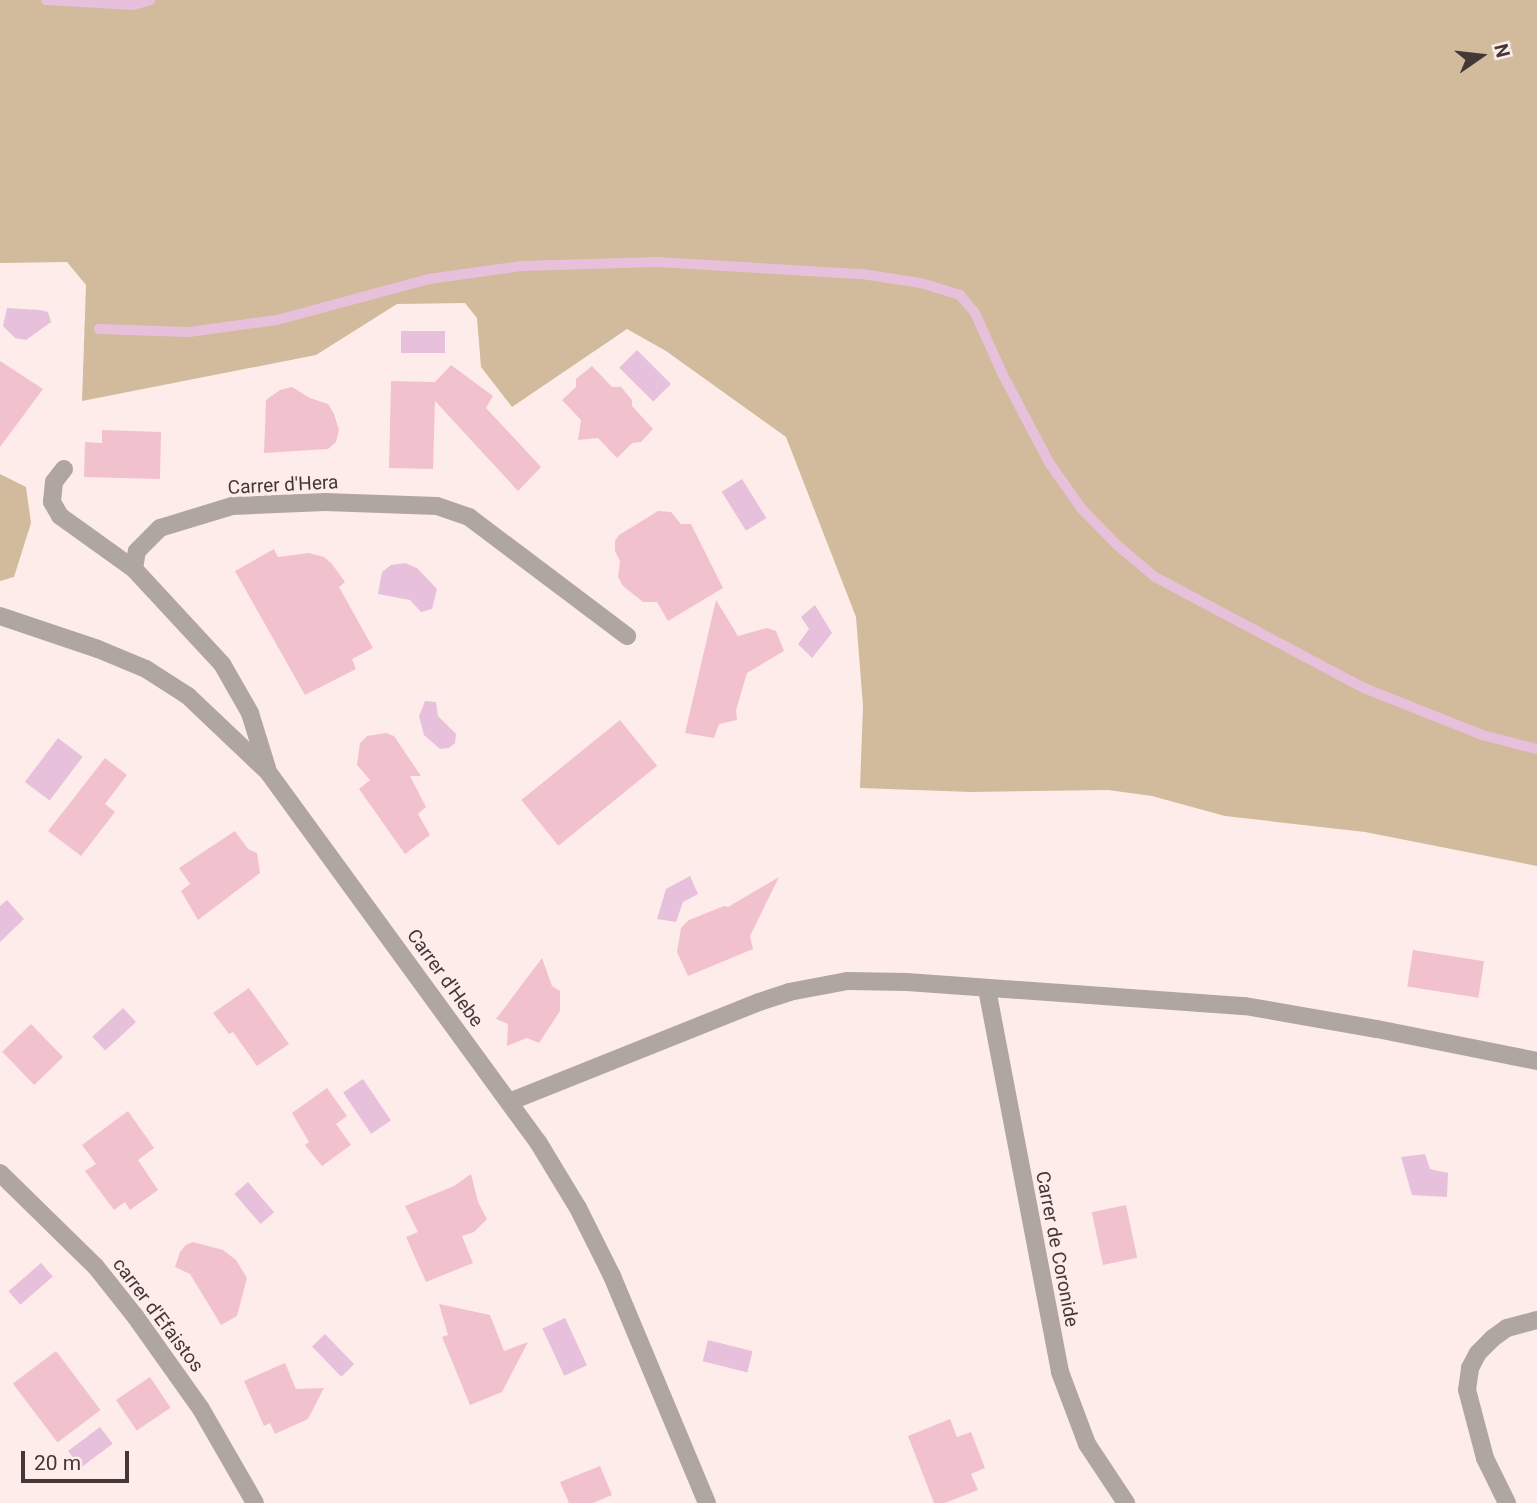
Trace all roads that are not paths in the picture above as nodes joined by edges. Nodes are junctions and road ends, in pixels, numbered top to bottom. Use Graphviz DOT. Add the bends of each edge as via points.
graph roads {
  1 [pos="64,469"];
  2 [pos="134,569"];
  3 [pos="0,615"];
  4 [pos="627,636"];
  5 [pos="268,772"];
  6 [pos="987,989"];
  7 [pos="1537,1061"];
  8 [pos="509,1102"];
  9 [pos="0,1173"];
  10 [pos="1537,1320"];
  11 [pos="255,1503"];
  12 [pos="707,1503"];
  13 [pos="1126,1503"];
  14 [pos="1507,1503"];
  1 -- 2 [label="street" via="54,482 52,502 60,516"];
  2 -- 4 [label="street, Carrer d'Hera" via="137,551 160,528 213,510 287,502 437,506 469,517"];
  2 -- 5 [label="street" via="222,664 250,713"];
  3 -- 5 [label="street, Carrer d'Hebe" via="146,669 188,696"];
  5 -- 8 [label="street, Carrer d'Hebe"];
  6 -- 7 [label="street" via="1245,1006"];
  6 -- 8 [label="street" via="859,981 789,992"];
  6 -- 13 [label="street, Carrer de Coronide" via="1060,1372 1087,1444"];
  8 -- 12 [label="street, Carrer d'Hebe" via="571,1197 612,1276"];
  9 -- 11 [label="street, carrer d'Efaistos" via="96,1267 135,1316 201,1409"];
  10 -- 14 [label="street" via="1507,1328 1493,1338 1470,1367 1466,1390 1485,1458"];
}
